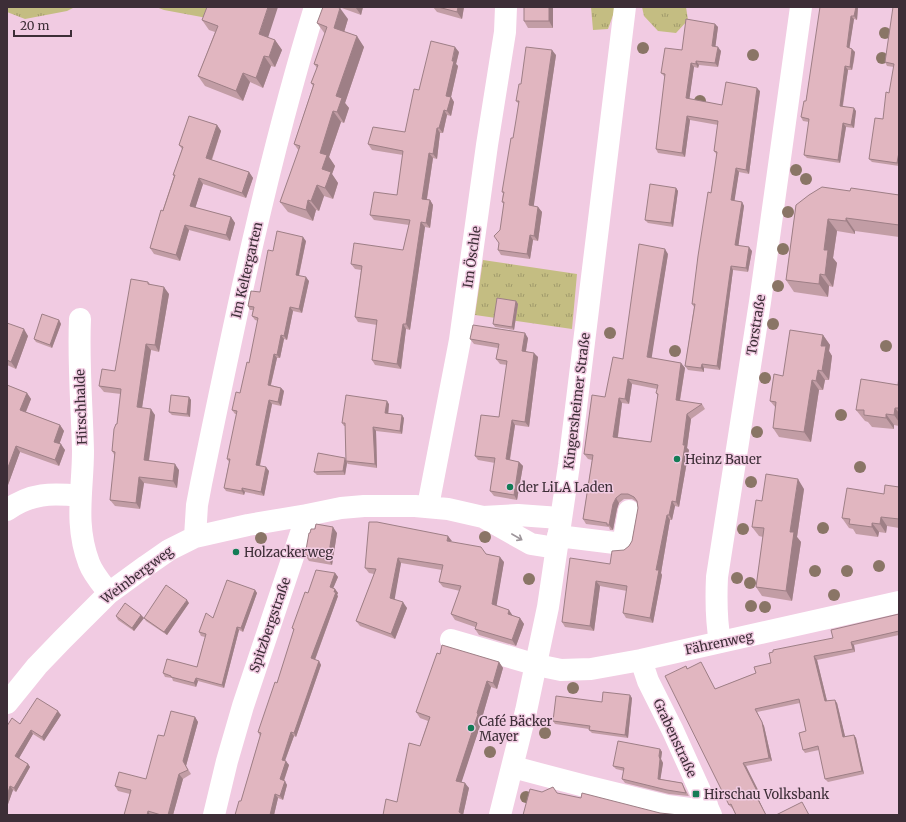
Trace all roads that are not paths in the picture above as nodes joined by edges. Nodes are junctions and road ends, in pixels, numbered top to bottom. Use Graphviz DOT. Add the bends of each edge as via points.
graph roads {
  1 [pos="315,7"];
  2 [pos="506,7"];
  3 [pos="625,7"];
  4 [pos="801,7"];
  5 [pos="80,319"];
  6 [pos="80,496"];
  7 [pos="428,506"];
  8 [pos="7,510"];
  9 [pos="629,512"];
  10 [pos="307,515"];
  11 [pos="483,517"];
  12 [pos="558,534"];
  13 [pos="196,537"];
  14 [pos="109,594"];
  15 [pos="899,602"];
  16 [pos="451,640"];
  17 [pos="720,642"];
  18 [pos="640,660"];
  19 [pos="537,666"];
  20 [pos="7,703"];
  21 [pos="513,767"];
  22 [pos="709,810"];
  23 [pos="214,815"];
  24 [pos="500,815"];
  1 -- 13 [label="street, Im Keltergarten" via="294,78 236,316 197,505"];
  2 -- 7 [label="street, Im Öschle" via="505,32 460,340"];
  3 -- 12 [label="street, Kingersheimer Straße" via="569,465"];
  4 -- 17 [label="street, Torstraße" via="718,577 716,620"];
  5 -- 6 [label="street, Hirschhalde" via="83,452"];
  6 -- 8 [label="street" via="36,496 25,499"];
  6 -- 14 [label="street, Hirschhalde" via="80,523 89,564"];
  7 -- 10 [label="street" via="364,506"];
  7 -- 11 [label="street"];
  9 -- 12 [label="street" via="623,544"];
  10 -- 13 [label="street, Weinbergweg" via="248,524"];
  10 -- 23 [label="street, Spitzbergstraße" via="242,706"];
  11 -- 12 [label="street" via="518,515"];
  11 -- 12 [label="street, one-way" via="530,544"];
  12 -- 19 [label="street, Kingersheimer Straße"];
  13 -- 14 [label="street, Weinbergweg" via="169,550"];
  14 -- 20 [label="street, Weinbergweg" via="37,666"];
  15 -- 17 [label="street, Fährenweg"];
  16 -- 19 [label="street, Fährenweg"];
  17 -- 18 [label="street, Fährenweg"];
  18 -- 19 [label="street, Fährenweg" via="591,669 561,670"];
  18 -- 22 [label="street, Grabenstraße"];
  19 -- 21 [label="street, Kingersheimer Straße"];
  21 -- 22 [label="street" via="667,806"];
  21 -- 24 [label="street, Kingersheimer Straße"];
}
